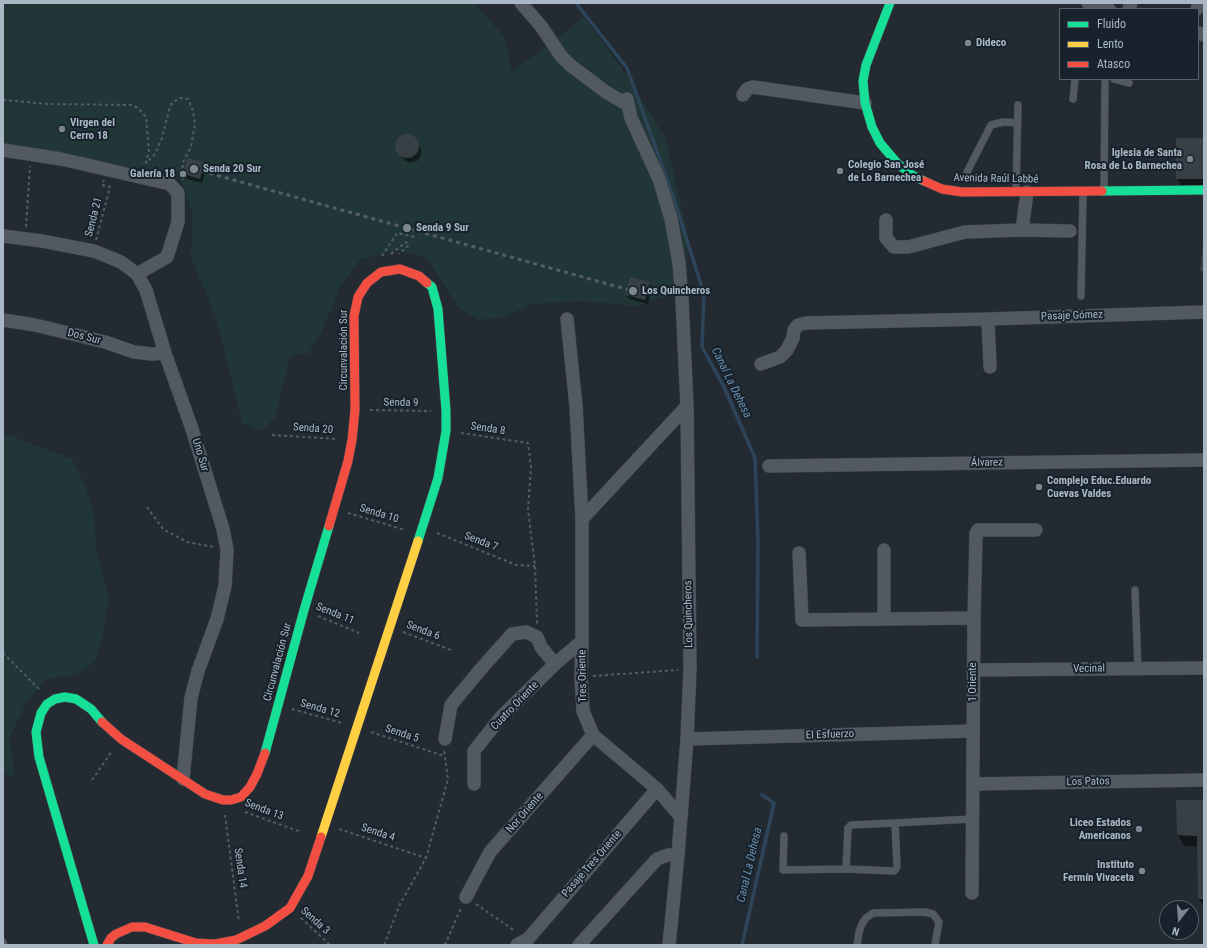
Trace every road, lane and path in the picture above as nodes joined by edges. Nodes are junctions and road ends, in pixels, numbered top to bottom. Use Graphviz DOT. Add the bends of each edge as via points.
graph roads {
  1 [pos="521,3"];
  2 [pos="890,3"];
  3 [pos="1088,3"];
  4 [pos="1106,8"];
  5 [pos="1075,80"];
  6 [pos="1105,80"];
  7 [pos="1118,80"];
  8 [pos="1129,83"];
  9 [pos="743,95"];
  10 [pos="1072,99"];
  11 [pos="3,100"];
  12 [pos="865,103"];
  13 [pos="1018,105"];
  14 [pos="1018,123"];
  15 [pos="3,150"];
  16 [pos="31,154"];
  17 [pos="183,162"];
  18 [pos="106,169"];
  19 [pos="967,172"];
  20 [pos="1204,190"];
  21 [pos="1083,191"];
  22 [pos="1104,191"];
  23 [pos="1022,192"];
  24 [pos="886,220"];
  25 [pos="1022,230"];
  26 [pos="1070,231"];
  27 [pos="3,236"];
  28 [pos="415,237"];
  29 [pos="25,239"];
  30 [pos="94,251"];
  31 [pos="398,255"];
  32 [pos="389,256"];
  33 [pos="383,261"];
  34 [pos="137,274"];
  35 [pos="1081,296"];
  36 [pos="1204,312"];
  37 [pos="567,319"];
  38 [pos="988,319"];
  39 [pos="3,320"];
  40 [pos="165,353"];
  41 [pos="761,364"];
  42 [pos="990,367"];
  43 [pos="687,406"];
  44 [pos="356,410"];
  45 [pos="446,411"];
  46 [pos="446,431"];
  47 [pos="272,435"];
  48 [pos="352,440"];
  49 [pos="1204,460"];
  50 [pos="770,466"];
  51 [pos="147,507"];
  52 [pos="333,508"];
  53 [pos="582,519"];
  54 [pos="1036,530"];
  55 [pos="420,531"];
  56 [pos="227,550"];
  57 [pos="884,550"];
  58 [pos="799,553"];
  59 [pos="535,566"];
  60 [pos="1135,590"];
  61 [pos="304,610"];
  62 [pos="974,618"];
  63 [pos="884,619"];
  64 [pos="389,627"];
  65 [pos="359,633"];
  66 [pos="537,637"];
  67 [pos="582,641"];
  68 [pos="451,650"];
  69 [pos="3,653"];
  70 [pos="555,664"];
  71 [pos="1204,668"];
  72 [pos="690,669"];
  73 [pos="1138,669"];
  74 [pos="973,670"];
  75 [pos="581,677"];
  76 [pos="51,701"];
  77 [pos="279,706"];
  78 [pos="356,727"];
  79 [pos="973,731"];
  80 [pos="593,735"];
  81 [pos="121,739"];
  82 [pos="445,739"];
  83 [pos="687,739"];
  84 [pos="444,756"];
  85 [pos="183,779"];
  86 [pos="92,780"];
  87 [pos="1204,780"];
  88 [pos="474,784"];
  89 [pos="973,784"];
  90 [pos="657,789"];
  91 [pos="223,800"];
  92 [pos="244,812"];
  93 [pos="680,816"];
  94 [pos="972,819"];
  95 [pos="895,823"];
  96 [pos="324,824"];
  97 [pos="301,832"];
  98 [pos="784,836"];
  99 [pos="678,855"];
  100 [pos="426,858"];
  101 [pos="846,869"];
  102 [pos="972,893"];
  103 [pos="466,896"];
  104 [pos="290,908"];
  105 [pos="242,938"];
  106 [pos="3,942"];
  107 [pos="526,943"];
  108 [pos="4,945"];
  109 [pos="94,945"];
  110 [pos="107,945"];
  111 [pos="330,945"];
  112 [pos="384,945"];
  113 [pos="445,945"];
  114 [pos="579,945"];
  115 [pos="669,945"];
  116 [pos="857,945"];
  117 [pos="935,945"];
  1 -- 43 [label="street, Los Quincheros" via="570,65 606,92 627,102 631,118 659,179 680,263"];
  2 -- 12 [label="street, Avenida Raúl Labbé" via="866,65"];
  3 -- 4 [label="street"];
  5 -- 10 [label="lane"];
  6 -- 22 [label="lane"];
  7 -- 8 [label="lane"];
  9 -- 12 [label="street" via="747,89 753,87"];
  11 -- 17 [label="path" via="48,104 130,105 138,108 146,117 149,150 146,163 160,144 172,103 180,98 188,99 195,123 191,147"];
  12 -- 23 [label="street, Avenida Raúl Labbé" via="880,143 896,163 912,175 932,185 954,191"];
  13 -- 14 [label="lane"];
  14 -- 19 [label="lane" via="1003,122 991,125"];
  14 -- 23 [label="lane"];
  15 -- 16 [label="street"];
  16 -- 18 [label="street"];
  16 -- 29 [label="path"];
  18 -- 30 [label="path, Senda 21" via="102,185 110,187"];
  18 -- 34 [label="street" via="170,184 178,193 178,222 167,257"];
  20 -- 22 [label="street, Avenida Raúl Labbé"];
  21 -- 22 [label="street, Avenida Raúl Labbé"];
  21 -- 23 [label="street, Avenida Raúl Labbé"];
  21 -- 35 [label="lane"];
  23 -- 25 [label="street"];
  24 -- 25 [label="street" via="886,238 894,247 908,247 965,232"];
  25 -- 26 [label="street"];
  27 -- 29 [label="street, Uno Sur"];
  28 -- 33 [label="path" via="398,233 380,258"];
  29 -- 30 [label="street, Uno Sur"];
  30 -- 34 [label="street, Uno Sur" via="121,262"];
  31 -- 32 [label="path" via="409,245 406,242"];
  34 -- 40 [label="street, Uno Sur" via="146,290"];
  36 -- 38 [label="street, Pasaje Gómez"];
  37 -- 53 [label="street, Tres Oriente" via="576,406"];
  38 -- 41 [label="street, Pasaje Gómez" via="806,323 798,325 794,330 787,350 780,357"];
  38 -- 42 [label="street"];
  39 -- 40 [label="street, Dos Sur" via="105,342 134,352"];
  40 -- 56 [label="street, Uno Sur" via="224,529"];
  43 -- 53 [label="street"];
  43 -- 72 [label="street, Los Quincheros"];
  44 -- 45 [label="path, Senda 9"];
  44 -- 45 [label="street, Circunvalación Sur" via="354,316 358,297 367,283 381,272 400,269 419,276 432,287 438,309"];
  44 -- 48 [label="street, Circunvalación Sur"];
  45 -- 46 [label="street, Circunvalación Sur"];
  46 -- 55 [label="street, Circunvalación Sur" via="438,478"];
  46 -- 59 [label="path, Senda 8" via="528,443 531,468 528,510"];
  47 -- 48 [label="path, Senda 20"];
  48 -- 52 [label="street, Circunvalación Sur" via="342,485"];
  49 -- 50 [label="street, Álvarez"];
  51 -- 56 [label="path" via="163,529 187,542"];
  52 -- 55 [label="path, Senda 10"];
  52 -- 61 [label="street, Circunvalación Sur"];
  53 -- 67 [label="street, Tres Oriente"];
  54 -- 62 [label="street, 1 Oriente" via="978,530"];
  55 -- 59 [label="path, Senda 7" via="516,565"];
  55 -- 64 [label="street, Circunvalación Sur"];
  56 -- 85 [label="street, Uno Sur" via="225,586 217,619 191,698"];
  57 -- 63 [label="street"];
  58 -- 63 [label="street" via="802,620"];
  59 -- 66 [label="path"];
  60 -- 73 [label="lane"];
  61 -- 65 [label="path, Senda 11"];
  61 -- 77 [label="street, Circunvalación Sur"];
  62 -- 63 [label="street"];
  62 -- 74 [label="street, 1 Oriente"];
  64 -- 68 [label="path, Senda 6"];
  64 -- 78 [label="street, Circunvalación Sur"];
  66 -- 70 [label="street"];
  66 -- 82 [label="street" via="526,632 512,634 451,705"];
  67 -- 70 [label="street, Cuatro Oriente"];
  67 -- 75 [label="street, Tres Oriente"];
  69 -- 76 [label="path"];
  70 -- 88 [label="street, Cuatro Oriente" via="501,717 474,751"];
  71 -- 73 [label="street, Vecinal"];
  72 -- 75 [label="path"];
  72 -- 83 [label="street, Los Quincheros"];
  73 -- 74 [label="street, Vecinal"];
  74 -- 79 [label="street, 1 Oriente"];
  75 -- 80 [label="street, Tres Oriente" via="583,711"];
  76 -- 81 [label="street" via="65,697 82,702"];
  76 -- 109 [label="street" via="38,719 37,746"];
  77 -- 78 [label="path, Senda 12"];
  77 -- 91 [label="street, Circunvalación Sur" via="268,744 250,787 241,797"];
  78 -- 84 [label="path, Senda 5"];
  78 -- 96 [label="street, Circunvalación Sur"];
  79 -- 83 [label="street, El Esfuerzo"];
  79 -- 89 [label="street, 1 Oriente"];
  80 -- 90 [label="street, Tres Oriente"];
  80 -- 103 [label="street, Nor Oriente" via="490,852"];
  81 -- 85 [label="street"];
  81 -- 86 [label="path"];
  82 -- 84 [label="path"];
  83 -- 93 [label="street, Los Quincheros"];
  84 -- 100 [label="path" via="448,779"];
  85 -- 91 [label="street" via="205,794"];
  87 -- 89 [label="street, Los Patos"];
  89 -- 94 [label="street, 1 Oriente"];
  90 -- 93 [label="street, Tres Oriente"];
  90 -- 107 [label="street, Pasaje Tres Oriente"];
  91 -- 105 [label="path, Senda 14"];
  92 -- 97 [label="path, Senda 13"];
  93 -- 99 [label="street, Los Quincheros"];
  94 -- 95 [label="lane"];
  94 -- 102 [label="street, 1 Oriente"];
  95 -- 101 [label="lane" via="851,825 848,828"];
  95 -- 101 [label="lane" via="894,871"];
  96 -- 100 [label="path, Senda 4"];
  96 -- 104 [label="street, Circunvalación Sur" via="308,876"];
  98 -- 101 [label="lane" via="783,870"];
  99 -- 114 [label="street" via="657,859"];
  99 -- 115 [label="street, Los Quincheros"];
  100 -- 112 [label="path" via="400,904"];
  103 -- 107 [label="path" via="522,936"];
  103 -- 113 [label="path"];
  104 -- 105 [label="street, Circunvalación Sur" via="265,926"];
  104 -- 111 [label="path, Senda 3"];
  105 -- 110 [label="street, Circunvalación Sur" via="222,943 196,943 153,929 132,927 116,934"];
  106 -- 108 [label="lane"];
  116 -- 117 [label="lane" via="862,924 872,913 925,912 933,914 939,922"];
}
